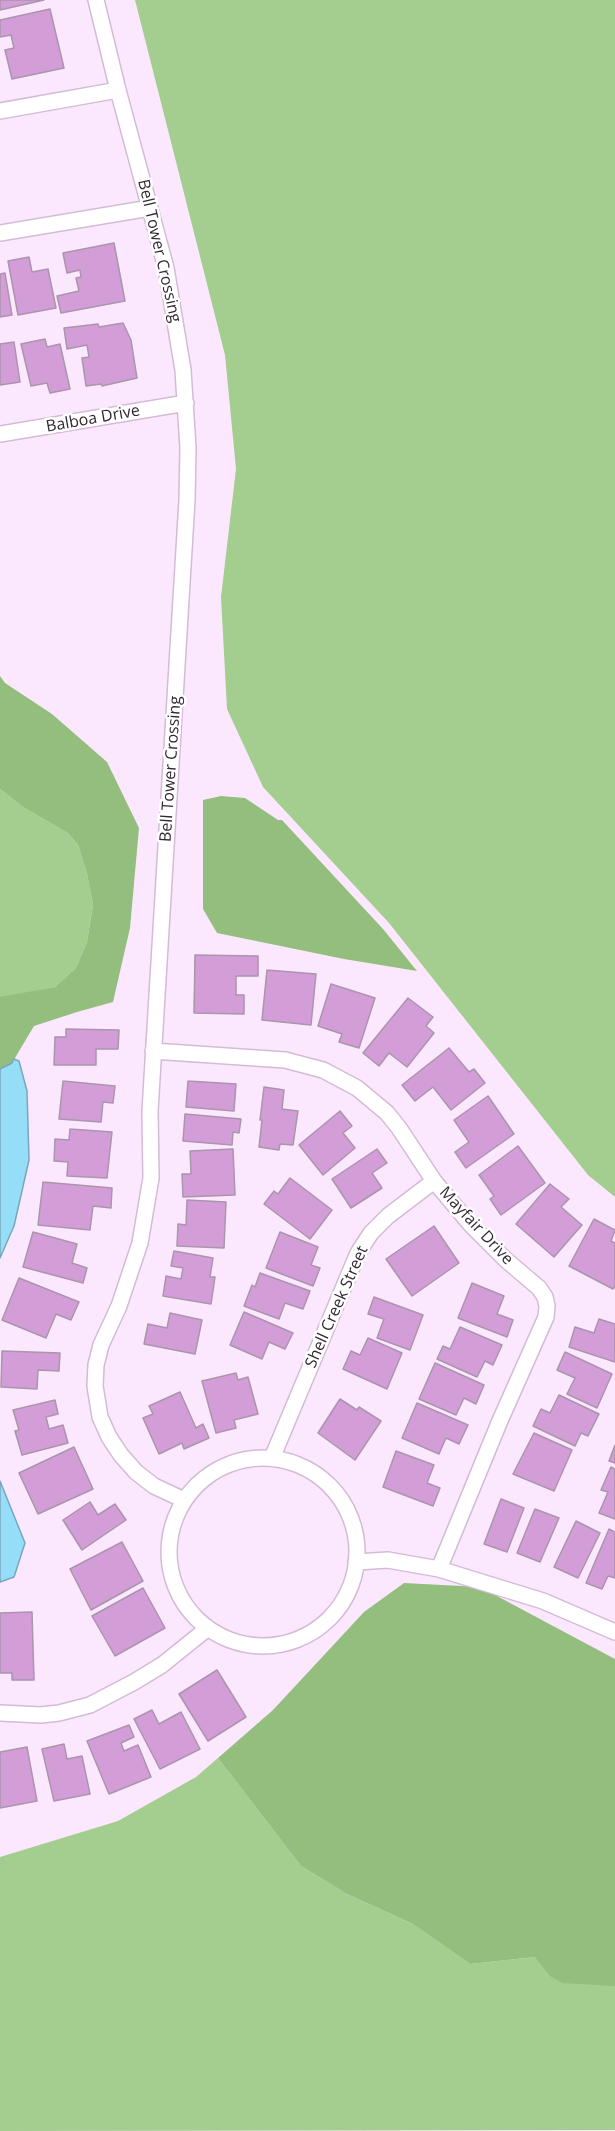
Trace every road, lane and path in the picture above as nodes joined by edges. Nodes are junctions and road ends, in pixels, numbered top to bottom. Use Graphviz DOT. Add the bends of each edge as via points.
graph roads {
  1 [pos="96,0"];
  2 [pos="118,90"];
  3 [pos="0,111"];
  4 [pos="150,208"];
  5 [pos="0,233"];
  6 [pos="186,403"];
  7 [pos="0,434"];
  8 [pos="153,1051"];
  9 [pos="434,1181"];
  10 [pos="272,1458"];
  11 [pos="184,1500"];
  12 [pos="357,1562"];
  13 [pos="439,1569"];
  14 [pos="208,1628"];
  15 [pos="615,1632"];
  16 [pos="0,1713"];
  1 -- 2 [label="street, Bell Tower Crossing"];
  2 -- 3 [label="street"];
  2 -- 4 [label="street, Bell Tower Crossing"];
  4 -- 5 [label="street"];
  4 -- 6 [label="street, Bell Tower Crossing" via="176,319"];
  6 -- 7 [label="street, Balboa Drive"];
  6 -- 8 [label="street, Bell Tower Crossing" via="187,500"];
  8 -- 9 [label="street, Mayfair Drive" via="266,1058 323,1070 357,1088 387,1113"];
  8 -- 11 [label="street, Bell Tower Crossing" via="151,1166 145,1221 135,1264 101,1345 95,1386 100,1417 121,1455 154,1486"];
  9 -- 10 [label="street, Shell Creek Street" via="388,1216 358,1253"];
  9 -- 13 [label="street, Mayfair Drive" via="471,1225 539,1288 547,1306 546,1317"];
  10 -- 11 [label="street" via="248,1459 218,1469"];
  10 -- 12 [label="street" via="308,1468 342,1499 354,1526"];
  11 -- 14 [label="street" via="174,1522 170,1545 172,1576 184,1603"];
  12 -- 13 [label="street" via="388,1560"];
  12 -- 14 [label="street" via="351,1586 336,1612 300,1638 257,1646 229,1640"];
  13 -- 15 [label="street" via="543,1601"];
  14 -- 16 [label="street" via="162,1665 90,1705 59,1713"];
}
